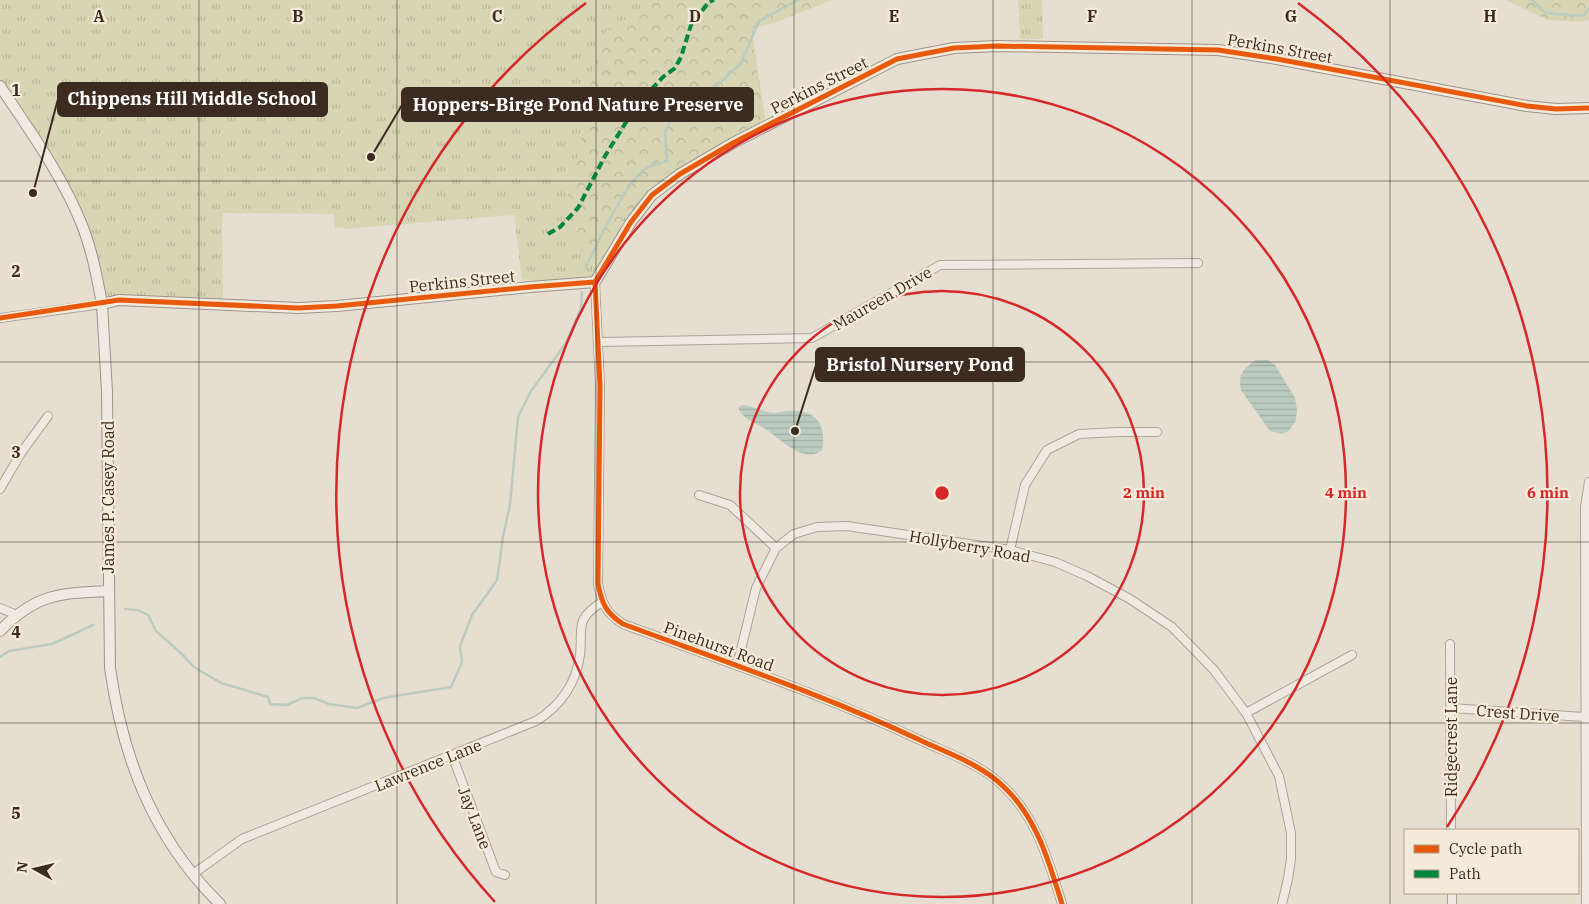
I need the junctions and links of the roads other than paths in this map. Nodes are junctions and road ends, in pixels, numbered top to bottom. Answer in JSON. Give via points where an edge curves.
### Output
{"nodes":[{"id":1,"x":0,"y":86,"type":"edge"},
{"id":2,"x":1589,"y":108,"type":"edge"},
{"id":3,"x":1198,"y":263,"type":"dead end"},
{"id":4,"x":595,"y":282,"type":"junction"},
{"id":5,"x":102,"y":304,"type":"junction"},
{"id":6,"x":0,"y":318,"type":"edge"},
{"id":7,"x":599,"y":342,"type":"junction"},
{"id":8,"x":48,"y":416,"type":"dead end"},
{"id":9,"x":1157,"y":432,"type":"dead end"},
{"id":10,"x":1589,"y":482,"type":"edge"},
{"id":11,"x":0,"y":490,"type":"edge"},
{"id":12,"x":699,"y":495,"type":"dead end"},
{"id":13,"x":776,"y":548,"type":"junction"},
{"id":14,"x":1010,"y":550,"type":"junction"},
{"id":15,"x":108,"y":591,"type":"junction"},
{"id":16,"x":602,"y":602,"type":"junction"},
{"id":17,"x":0,"y":608,"type":"edge"},
{"id":18,"x":17,"y":615,"type":"junction"},
{"id":19,"x":0,"y":631,"type":"edge"},
{"id":20,"x":1450,"y":644,"type":"dead end"},
{"id":21,"x":1352,"y":656,"type":"dead end"},
{"id":22,"x":738,"y":666,"type":"junction"},
{"id":23,"x":1451,"y":708,"type":"junction"},
{"id":24,"x":1246,"y":713,"type":"junction"},
{"id":25,"x":1584,"y":717,"type":"junction"},
{"id":26,"x":452,"y":756,"type":"junction"},
{"id":27,"x":1452,"y":829,"type":"edge"},
{"id":28,"x":193,"y":874,"type":"junction"},
{"id":29,"x":505,"y":875,"type":"dead end"},
{"id":30,"x":220,"y":904,"type":"edge"},
{"id":31,"x":1062,"y":904,"type":"edge"},
{"id":32,"x":1282,"y":904,"type":"edge"},
{"id":33,"x":1586,"y":904,"type":"edge"}],
"edges":[{"from":1,"to":5,"type":"street","name":"James P. Casey Road","via":[[50,162],[74,207],[87,240]]},
{"from":2,"to":4,"type":"street","name":"Perkins Street","via":[[1527,106],[1218,50],[954,48],[897,59],[733,143],[680,174],[652,195],[631,222]]},
{"from":3,"to":7,"type":"street","name":"Maureen Drive","via":[[940,265],[812,338]]},
{"from":4,"to":5,"type":"street","name":"Perkins Street","via":[[298,308],[119,300]]},
{"from":4,"to":7,"type":"street"},
{"from":5,"to":6,"type":"street","name":"Perkins Street"},
{"from":5,"to":15,"type":"street","name":"James P. Casey Road","via":[[107,392]]},
{"from":7,"to":16,"type":"street","via":[[598,577]]},
{"from":8,"to":11,"type":"street","via":[[21,453]]},
{"from":9,"to":14,"type":"street","via":[[1079,434],[1047,450],[1025,485]]},
{"from":10,"to":25,"type":"street","via":[[1585,507]]},
{"from":12,"to":13,"type":"street","via":[[730,505]]},
{"from":13,"to":14,"type":"street","name":"Hollyberry Road","via":[[794,534],[817,527],[846,526]]},
{"from":13,"to":22,"type":"street","name":"Hollyberry Road","via":[[756,588]]},
{"from":14,"to":24,"type":"street","name":"Hollyberry Road","via":[[1055,562],[1087,576],[1172,627],[1214,670]]},
{"from":15,"to":18,"type":"street","via":[[52,596]]},
{"from":15,"to":28,"type":"street","name":"James P. Casey Road","via":[[110,668],[126,750],[156,819]]},
{"from":16,"to":22,"type":"street","name":"Pinehurst Road","via":[[613,618],[623,624]]},
{"from":16,"to":26,"type":"street","name":"Lawrence Lane","via":[[589,611],[581,624],[580,656],[575,674],[558,704],[536,721]]},
{"from":17,"to":18,"type":"street"},
{"from":18,"to":19,"type":"street"},
{"from":20,"to":23,"type":"street","name":"Ridgecrest Lane"},
{"from":21,"to":24,"type":"street"},
{"from":22,"to":31,"type":"street","name":"Pinehurst Road","via":[[874,718],[988,774],[1004,786],[1023,809],[1040,838]]},
{"from":23,"to":25,"type":"street","name":"Crest Drive"},
{"from":23,"to":27,"type":"street","name":"Ridgecrest Lane"},
{"from":24,"to":32,"type":"street","name":"Hollyberry Road","via":[[1279,776],[1290,833],[1291,860]]},
{"from":25,"to":33,"type":"street"},
{"from":26,"to":28,"type":"street","name":"Lawrence Lane","via":[[242,839]]},
{"from":26,"to":29,"type":"street","name":"Jay Lane","via":[[496,872]]},
{"from":28,"to":30,"type":"street","name":"James P. Casey Road"}]}
